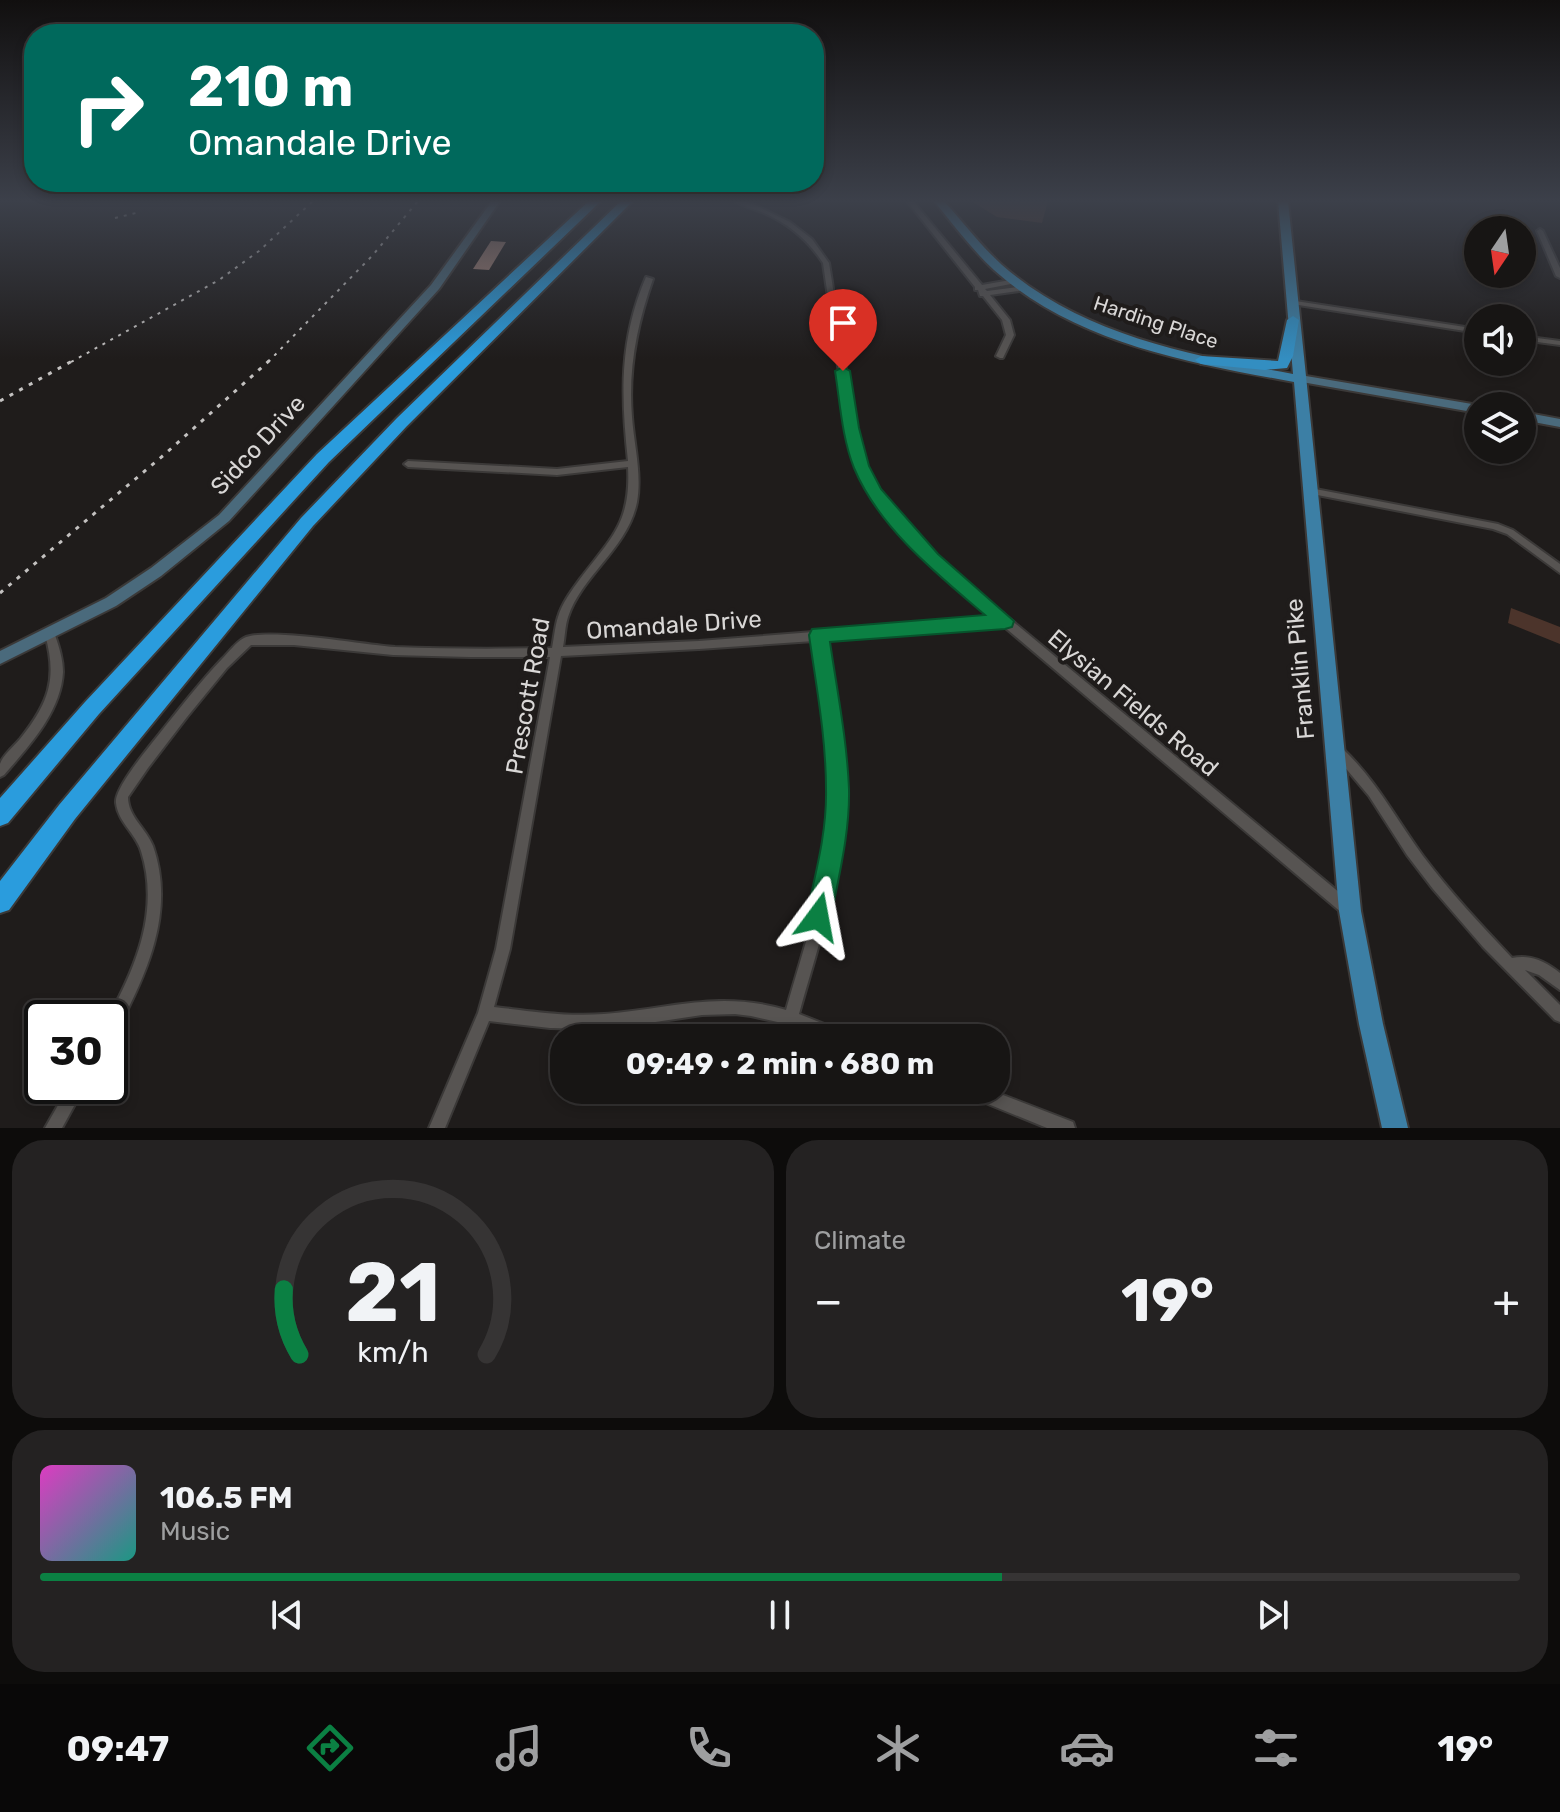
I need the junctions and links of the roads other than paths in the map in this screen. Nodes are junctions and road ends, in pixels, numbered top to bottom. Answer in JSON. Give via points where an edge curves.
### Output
{"nodes":[{"id":1,"x":460,"y":254,"type":"edge"},
{"id":2,"x":529,"y":254,"type":"edge"},
{"id":3,"x":539,"y":254,"type":"edge"},
{"id":4,"x":581,"y":254,"type":"edge"},
{"id":5,"x":820,"y":254,"type":"edge"},
{"id":6,"x":951,"y":254,"type":"edge"},
{"id":7,"x":985,"y":254,"type":"edge"},
{"id":8,"x":1288,"y":254,"type":"edge"},
{"id":9,"x":1550,"y":254,"type":"edge"},
{"id":10,"x":1560,"y":276,"type":"edge"},
{"id":11,"x":649,"y":279,"type":"dead end"},
{"id":12,"x":1021,"y":285,"type":"junction"},
{"id":13,"x":980,"y":291,"type":"junction"},
{"id":14,"x":1292,"y":302,"type":"junction"},
{"id":15,"x":1293,"y":320,"type":"junction"},
{"id":16,"x":1464,"y":329,"type":"edge"},
{"id":17,"x":1536,"y":340,"type":"edge"},
{"id":18,"x":1560,"y":343,"type":"edge"},
{"id":19,"x":1000,"y":356,"type":"dead end"},
{"id":20,"x":1201,"y":360,"type":"junction"},
{"id":21,"x":1300,"y":379,"type":"junction"},
{"id":22,"x":1464,"y":407,"type":"edge"},
{"id":23,"x":1536,"y":419,"type":"edge"},
{"id":24,"x":1560,"y":423,"type":"edge"},
{"id":25,"x":408,"y":464,"type":"dead end"},
{"id":26,"x":632,"y":464,"type":"junction"},
{"id":27,"x":1310,"y":491,"type":"junction"},
{"id":28,"x":1560,"y":569,"type":"edge"},
{"id":29,"x":1005,"y":621,"type":"junction"},
{"id":30,"x":50,"y":635,"type":"junction"},
{"id":31,"x":819,"y":635,"type":"junction"},
{"id":32,"x":556,"y":653,"type":"junction"},
{"id":33,"x":0,"y":658,"type":"edge"},
{"id":34,"x":111,"y":687,"type":"junction"},
{"id":35,"x":1333,"y":748,"type":"junction"},
{"id":36,"x":0,"y":771,"type":"edge"},
{"id":37,"x":0,"y":815,"type":"edge"},
{"id":38,"x":0,"y":901,"type":"edge"},
{"id":39,"x":1350,"y":911,"type":"junction"},
{"id":40,"x":1511,"y":965,"type":"junction"},
{"id":41,"x":1560,"y":983,"type":"edge"},
{"id":42,"x":124,"y":1000,"type":"edge"},
{"id":43,"x":485,"y":1013,"type":"junction"},
{"id":44,"x":1560,"y":1015,"type":"edge"},
{"id":45,"x":791,"y":1017,"type":"junction"},
{"id":46,"x":808,"y":1024,"type":"edge"},
{"id":47,"x":67,"y":1104,"type":"edge"},
{"id":48,"x":1006,"y":1104,"type":"edge"},
{"id":49,"x":53,"y":1128,"type":"edge"},
{"id":50,"x":437,"y":1128,"type":"edge"},
{"id":51,"x":1067,"y":1128,"type":"edge"},
{"id":52,"x":1395,"y":1128,"type":"edge"}],
"edges":[{"from":1,"to":30,"type":"main road","name":"Sidco Drive","via":[[224,518],[127,592]]},
{"from":2,"to":34,"type":"highway","via":[[289,483],[175,606]]},
{"from":3,"to":34,"type":"highway","via":[[356,425]]},
{"from":4,"to":38,"type":"highway","via":[[402,422],[307,522]]},
{"from":5,"to":29,"type":"street","name":"Elysian Fields Road","via":[[829,275],[851,428],[871,486],[932,559]]},
{"from":6,"to":13,"type":"street"},
{"from":7,"to":12,"type":"main road","name":"Harding Place"},
{"from":8,"to":14,"type":"main road","name":"Franklin Pike"},
{"from":9,"to":10,"type":"street"},
{"from":11,"to":26,"type":"street","name":"Prescott Road","via":[[629,357],[626,407]]},
{"from":12,"to":13,"type":"street"},
{"from":12,"to":13,"type":"street"},
{"from":12,"to":20,"type":"main road","name":"Harding Place","via":[[1101,328]]},
{"from":13,"to":19,"type":"street","via":[[1010,328]]},
{"from":14,"to":15,"type":"main road","name":"Franklin Pike"},
{"from":14,"to":16,"type":"street"},
{"from":15,"to":20,"type":"highway","via":[[1282,365]]},
{"from":15,"to":21,"type":"main road","name":"Franklin Pike"},
{"from":17,"to":18,"type":"street"},
{"from":20,"to":21,"type":"main road","name":"Harding Place"},
{"from":21,"to":22,"type":"main road"},
{"from":21,"to":27,"type":"main road","name":"Franklin Pike"},
{"from":23,"to":24,"type":"main road"},
{"from":25,"to":26,"type":"street","via":[[557,472]]},
{"from":26,"to":32,"type":"street","name":"Prescott Road","via":[[627,517],[574,593]]},
{"from":27,"to":28,"type":"street","via":[[1495,526]]},
{"from":27,"to":35,"type":"main road","name":"Franklin Pike"},
{"from":29,"to":31,"type":"street","name":"Omandale Drive"},
{"from":29,"to":39,"type":"street","name":"Elysian Fields Road"},
{"from":30,"to":33,"type":"main road","name":"Sidco Drive"},
{"from":30,"to":36,"type":"street","via":[[59,672],[51,701]]},
{"from":31,"to":32,"type":"street","name":"Omandale Drive"},
{"from":31,"to":45,"type":"street","via":[[836,758],[837,820],[824,896]]},
{"from":32,"to":42,"type":"street","name":"Omandale Drive","via":[[400,651],[266,638],[240,646],[122,796],[152,863],[155,912],[139,971]]},
{"from":32,"to":43,"type":"street","name":"Prescott Road","via":[[512,910]]},
{"from":34,"to":37,"type":"highway"},
{"from":35,"to":39,"type":"main road","name":"Franklin Pike"},
{"from":35,"to":40,"type":"street","via":[[1369,782],[1421,863]]},
{"from":39,"to":52,"type":"main road","name":"Franklin Pike"},
{"from":40,"to":41,"type":"street","via":[[1538,966]]},
{"from":40,"to":44,"type":"street"},
{"from":43,"to":45,"type":"street","via":[[586,1022],[727,1007]]},
{"from":43,"to":50,"type":"street","name":"Prescott Road"},
{"from":45,"to":46,"type":"street"},
{"from":47,"to":49,"type":"street"},
{"from":48,"to":51,"type":"street"}]}
